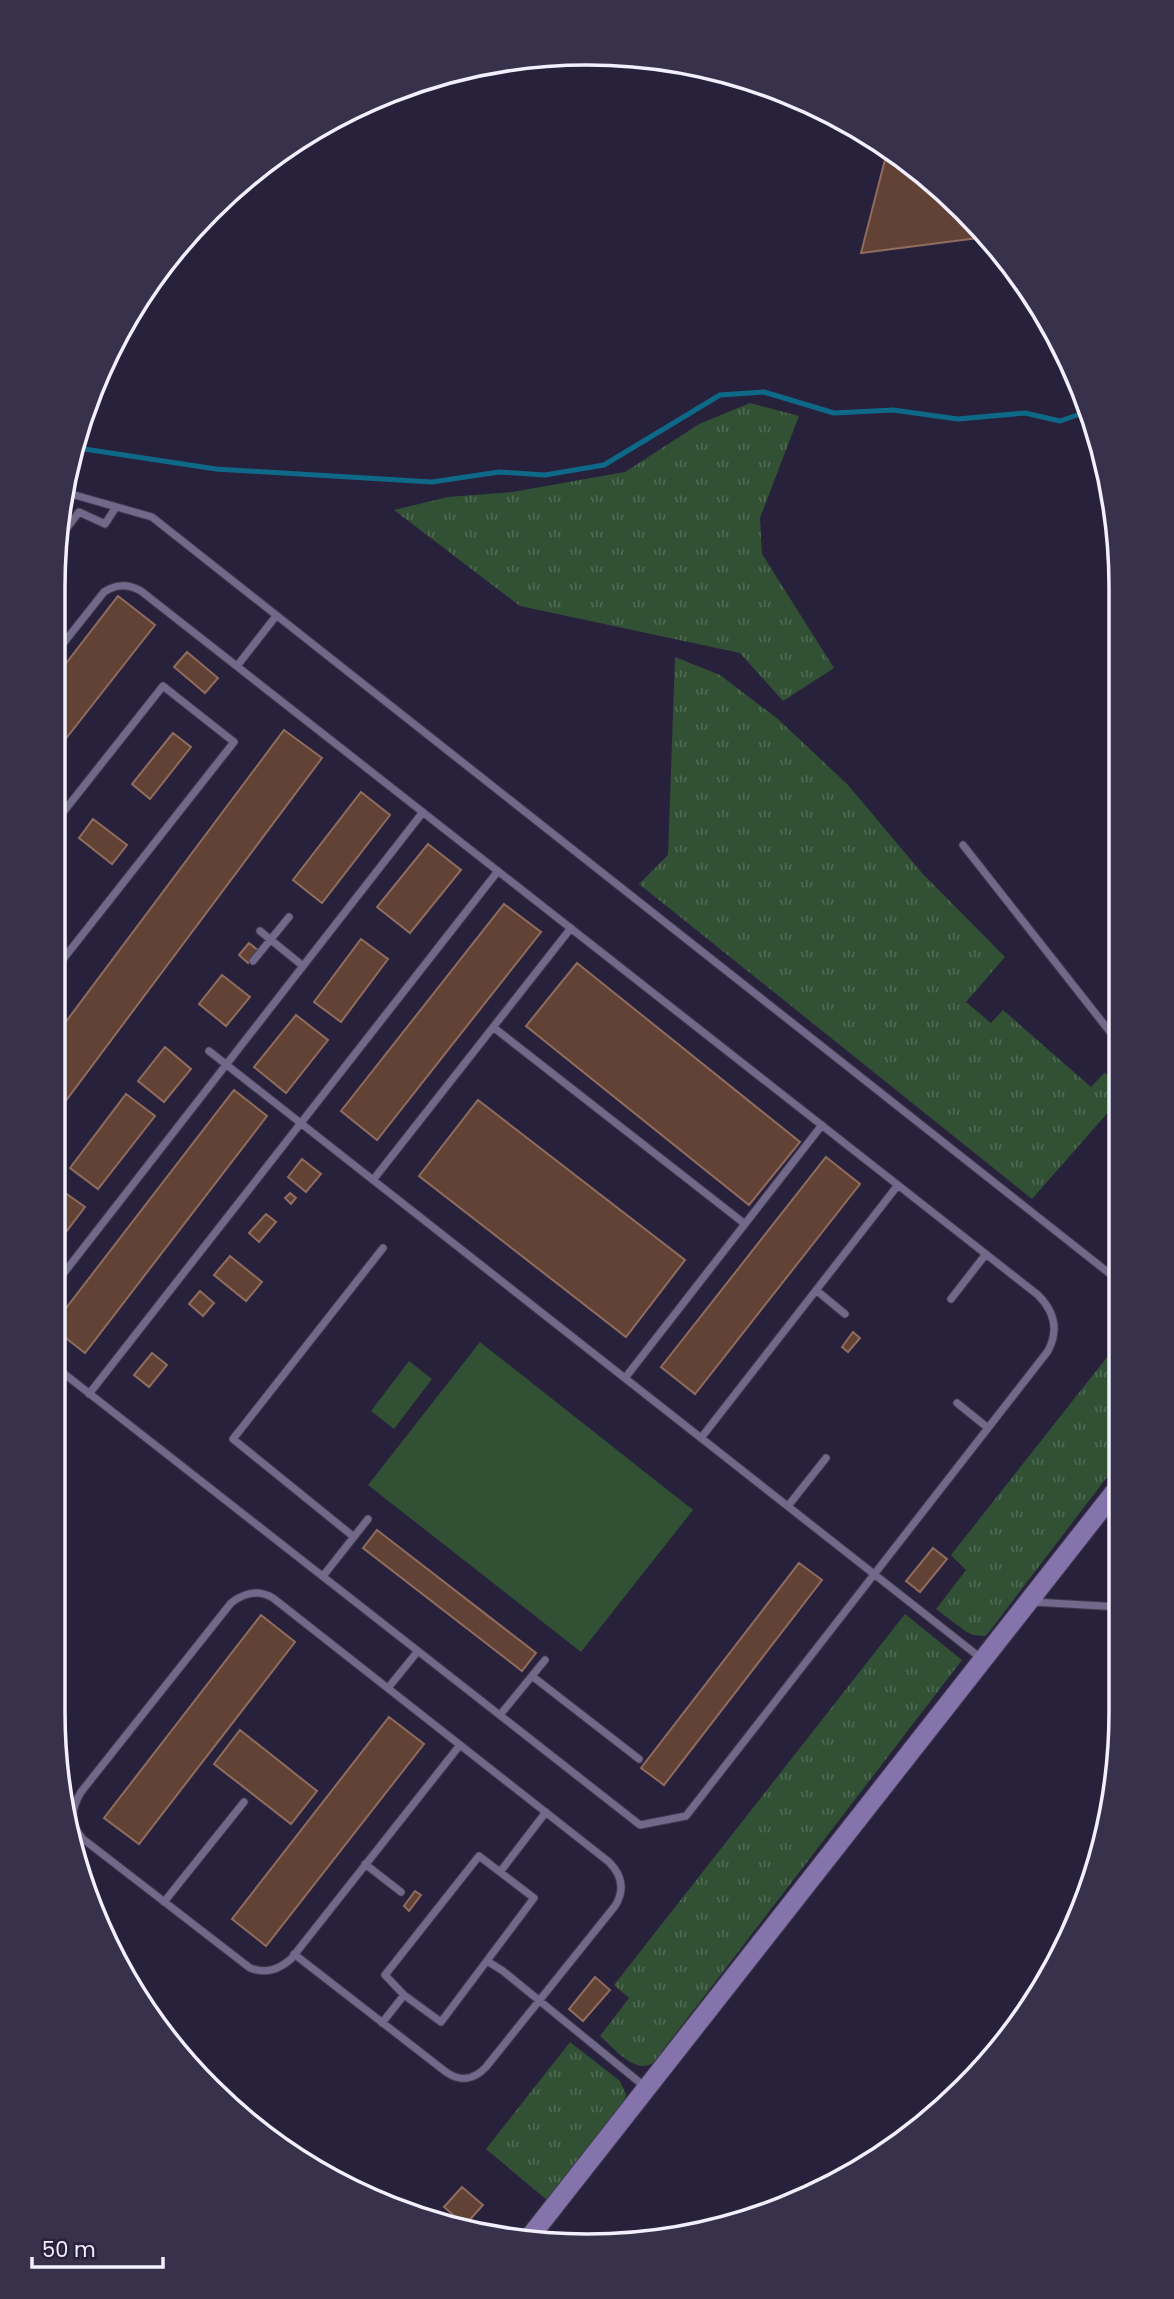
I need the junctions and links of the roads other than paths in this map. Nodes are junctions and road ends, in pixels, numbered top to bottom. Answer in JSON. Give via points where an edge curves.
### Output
{"nodes":[{"id":1,"x":73,"y":495,"type":"edge"},
{"id":2,"x":116,"y":507,"type":"junction"},
{"id":3,"x":68,"y":526,"type":"edge"},
{"id":4,"x":276,"y":615,"type":"junction"},
{"id":5,"x":65,"y":641,"type":"edge"},
{"id":6,"x":237,"y":666,"type":"junction"},
{"id":7,"x":65,"y":810,"type":"edge"},
{"id":8,"x":423,"y":812,"type":"junction"},
{"id":9,"x":963,"y":845,"type":"dead end"},
{"id":10,"x":498,"y":871,"type":"junction"},
{"id":11,"x":289,"y":917,"type":"dead end"},
{"id":12,"x":571,"y":928,"type":"junction"},
{"id":13,"x":260,"y":931,"type":"dead end"},
{"id":14,"x":270,"y":940,"type":"junction"},
{"id":15,"x":65,"y":957,"type":"edge"},
{"id":16,"x":253,"y":961,"type":"dead end"},
{"id":17,"x":303,"y":966,"type":"junction"},
{"id":18,"x":493,"y":1027,"type":"junction"},
{"id":19,"x":1109,"y":1031,"type":"edge"},
{"id":20,"x":209,"y":1051,"type":"dead end"},
{"id":21,"x":226,"y":1064,"type":"junction"},
{"id":22,"x":301,"y":1123,"type":"junction"},
{"id":23,"x":822,"y":1125,"type":"junction"},
{"id":24,"x":373,"y":1180,"type":"junction"},
{"id":25,"x":898,"y":1185,"type":"junction"},
{"id":26,"x":745,"y":1224,"type":"junction"},
{"id":27,"x":383,"y":1248,"type":"dead end"},
{"id":28,"x":986,"y":1254,"type":"junction"},
{"id":29,"x":65,"y":1272,"type":"edge"},
{"id":30,"x":1109,"y":1273,"type":"edge"},
{"id":31,"x":816,"y":1290,"type":"junction"},
{"id":32,"x":951,"y":1299,"type":"dead end"},
{"id":33,"x":845,"y":1314,"type":"dead end"},
{"id":34,"x":65,"y":1375,"type":"edge"},
{"id":35,"x":625,"y":1377,"type":"junction"},
{"id":36,"x":89,"y":1394,"type":"junction"},
{"id":37,"x":957,"y":1403,"type":"dead end"},
{"id":38,"x":988,"y":1428,"type":"junction"},
{"id":39,"x":701,"y":1438,"type":"junction"},
{"id":40,"x":826,"y":1458,"type":"dead end"},
{"id":41,"x":1109,"y":1499,"type":"edge"},
{"id":42,"x":788,"y":1506,"type":"junction"},
{"id":43,"x":368,"y":1519,"type":"dead end"},
{"id":44,"x":354,"y":1537,"type":"junction"},
{"id":45,"x":874,"y":1574,"type":"junction"},
{"id":46,"x":323,"y":1576,"type":"junction"},
{"id":47,"x":1027,"y":1602,"type":"junction"},
{"id":48,"x":1109,"y":1607,"type":"edge"},
{"id":49,"x":418,"y":1651,"type":"junction"},
{"id":50,"x":545,"y":1660,"type":"dead end"},
{"id":51,"x":983,"y":1660,"type":"junction"},
{"id":52,"x":532,"y":1676,"type":"junction"},
{"id":53,"x":388,"y":1688,"type":"junction"},
{"id":54,"x":500,"y":1715,"type":"junction"},
{"id":55,"x":460,"y":1745,"type":"junction"},
{"id":56,"x":639,"y":1759,"type":"dead end"},
{"id":57,"x":244,"y":1802,"type":"dead end"},
{"id":58,"x":73,"y":1805,"type":"edge"},
{"id":59,"x":546,"y":1812,"type":"junction"},
{"id":60,"x":80,"y":1833,"type":"edge"},
{"id":61,"x":365,"y":1864,"type":"junction"},
{"id":62,"x":500,"y":1872,"type":"junction"},
{"id":63,"x":401,"y":1892,"type":"dead end"},
{"id":64,"x":164,"y":1902,"type":"junction"},
{"id":65,"x":295,"y":1954,"type":"junction"},
{"id":66,"x":487,"y":1961,"type":"junction"},
{"id":67,"x":404,"y":1995,"type":"junction"},
{"id":68,"x":539,"y":2001,"type":"junction"},
{"id":69,"x":382,"y":2023,"type":"junction"},
{"id":70,"x":647,"y":2089,"type":"junction"},
{"id":71,"x":534,"y":2231,"type":"edge"}],
"edges":[{"from":1,"to":2,"type":"lane"},
{"from":2,"to":3,"type":"lane","via":[[105,524],[79,512]]},
{"from":2,"to":4,"type":"lane","via":[[152,517]]},
{"from":4,"to":6,"type":"lane"},
{"from":4,"to":30,"type":"lane"},
{"from":5,"to":6,"type":"lane","via":[[100,595],[125,585],[141,591]]},
{"from":6,"to":8,"type":"lane"},
{"from":7,"to":15,"type":"lane","via":[[163,686],[234,742]]},
{"from":8,"to":10,"type":"lane"},
{"from":8,"to":17,"type":"lane"},
{"from":9,"to":19,"type":"lane"},
{"from":10,"to":12,"type":"lane"},
{"from":10,"to":22,"type":"lane"},
{"from":11,"to":14,"type":"lane"},
{"from":12,"to":18,"type":"lane"},
{"from":12,"to":23,"type":"lane"},
{"from":13,"to":14,"type":"lane"},
{"from":14,"to":16,"type":"lane"},
{"from":14,"to":17,"type":"lane"},
{"from":17,"to":21,"type":"lane"},
{"from":18,"to":24,"type":"lane"},
{"from":18,"to":26,"type":"lane"},
{"from":20,"to":21,"type":"lane"},
{"from":21,"to":22,"type":"lane"},
{"from":21,"to":29,"type":"lane"},
{"from":22,"to":24,"type":"lane"},
{"from":22,"to":36,"type":"lane"},
{"from":23,"to":25,"type":"lane"},
{"from":23,"to":26,"type":"lane"},
{"from":24,"to":35,"type":"lane"},
{"from":25,"to":28,"type":"lane"},
{"from":25,"to":31,"type":"lane"},
{"from":26,"to":35,"type":"lane"},
{"from":27,"to":44,"type":"lane","via":[[233,1439]]},
{"from":28,"to":32,"type":"lane"},
{"from":28,"to":38,"type":"lane","via":[[1044,1300],[1056,1328],[1048,1351]]},
{"from":31,"to":33,"type":"lane"},
{"from":31,"to":39,"type":"lane"},
{"from":34,"to":36,"type":"lane"},
{"from":35,"to":39,"type":"lane"},
{"from":36,"to":46,"type":"lane"},
{"from":37,"to":38,"type":"lane"},
{"from":38,"to":45,"type":"lane"},
{"from":39,"to":42,"type":"lane"},
{"from":40,"to":42,"type":"lane"},
{"from":41,"to":47,"type":"main road"},
{"from":42,"to":45,"type":"lane"},
{"from":43,"to":44,"type":"lane"},
{"from":44,"to":46,"type":"lane"},
{"from":45,"to":51,"type":"lane"},
{"from":45,"to":54,"type":"lane","via":[[686,1816],[640,1825]]},
{"from":46,"to":49,"type":"lane"},
{"from":47,"to":48,"type":"lane"},
{"from":47,"to":51,"type":"main road"},
{"from":49,"to":53,"type":"lane"},
{"from":49,"to":54,"type":"lane"},
{"from":50,"to":52,"type":"lane"},
{"from":51,"to":70,"type":"main road"},
{"from":52,"to":54,"type":"lane"},
{"from":52,"to":56,"type":"lane"},
{"from":53,"to":55,"type":"lane"},
{"from":53,"to":58,"type":"lane","via":[[268,1595],[240,1596]]},
{"from":55,"to":59,"type":"lane"},
{"from":55,"to":61,"type":"lane"},
{"from":57,"to":64,"type":"lane"},
{"from":59,"to":62,"type":"lane"},
{"from":59,"to":68,"type":"lane","via":[[613,1866],[621,1888],[615,1906]]},
{"from":60,"to":64,"type":"lane"},
{"from":61,"to":63,"type":"lane"},
{"from":61,"to":65,"type":"lane"},
{"from":62,"to":66,"type":"lane","via":[[534,1898]]},
{"from":62,"to":67,"type":"lane","via":[[479,1856],[385,1975]]},
{"from":64,"to":65,"type":"lane","via":[[250,1968],[269,1971]]},
{"from":65,"to":69,"type":"lane"},
{"from":66,"to":67,"type":"lane","via":[[441,2022]]},
{"from":66,"to":68,"type":"lane"},
{"from":67,"to":69,"type":"lane"},
{"from":68,"to":69,"type":"lane","via":[[472,2078],[450,2076]]},
{"from":68,"to":70,"type":"lane"},
{"from":70,"to":71,"type":"main road"}]}
